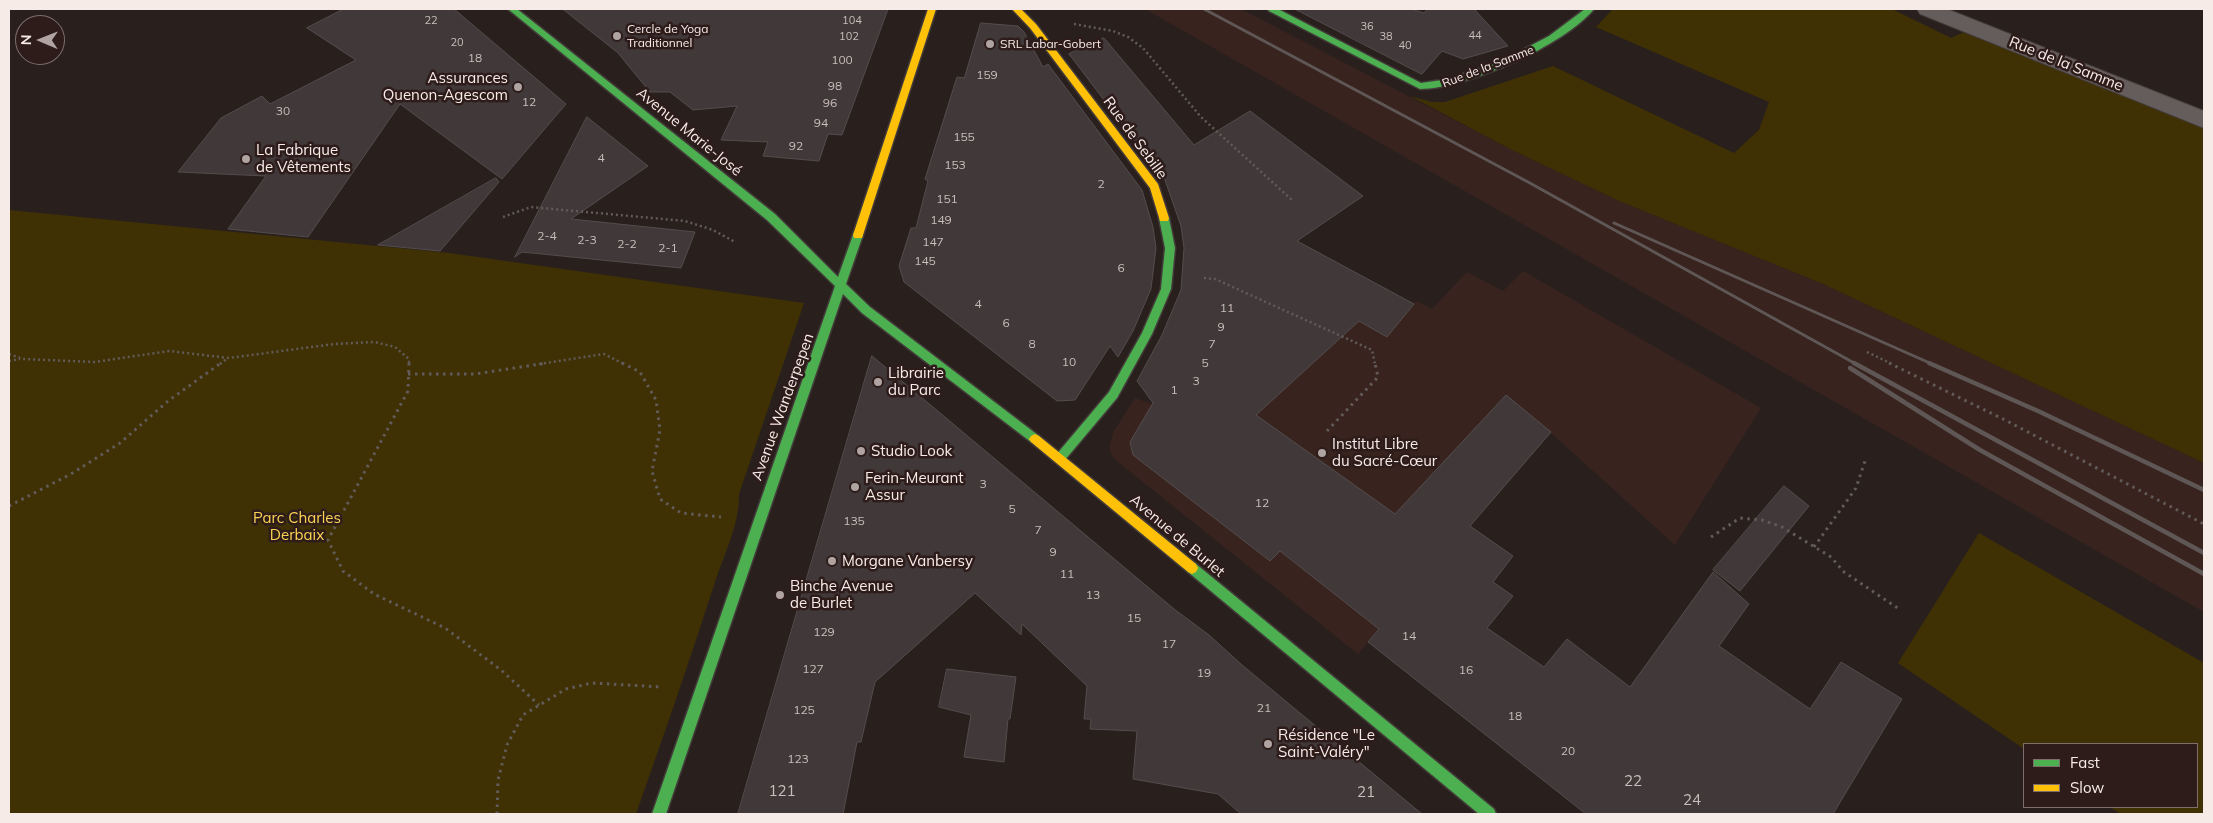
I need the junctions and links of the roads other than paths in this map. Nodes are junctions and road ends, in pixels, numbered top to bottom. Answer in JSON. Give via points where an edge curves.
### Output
{"nodes":[{"id":1,"x":512,"y":9,"type":"edge"},
{"id":2,"x":932,"y":9,"type":"edge"},
{"id":3,"x":1016,"y":9,"type":"edge"},
{"id":4,"x":1272,"y":9,"type":"edge"},
{"id":5,"x":1590,"y":9,"type":"edge"},
{"id":6,"x":1928,"y":9,"type":"edge"},
{"id":7,"x":2204,"y":120,"type":"edge"},
{"id":8,"x":842,"y":286,"type":"junction"},
{"id":9,"x":1060,"y":458,"type":"junction"},
{"id":10,"x":659,"y":814,"type":"edge"},
{"id":11,"x":1489,"y":814,"type":"edge"}],
"edges":[{"from":1,"to":8,"type":"street","name":"Avenue Marie-José","via":[[772,217]]},
{"from":2,"to":8,"type":"street","name":"Avenue Wanderpepen"},
{"from":3,"to":9,"type":"street","name":"Rue de Sebille","via":[[1154,187],[1170,248],[1166,290],[1147,334],[1113,395]]},
{"from":4,"to":5,"type":"street","name":"Rue de la Samme","via":[[1420,86],[1435,87],[1550,42]]},
{"from":6,"to":7,"type":"street","name":"Rue de la Samme"},
{"from":8,"to":9,"type":"street","name":"Avenue de Burlet","via":[[866,310]]},
{"from":8,"to":10,"type":"street","name":"Avenue Wanderpepen"},
{"from":9,"to":11,"type":"street","name":"Avenue de Burlet"}]}
